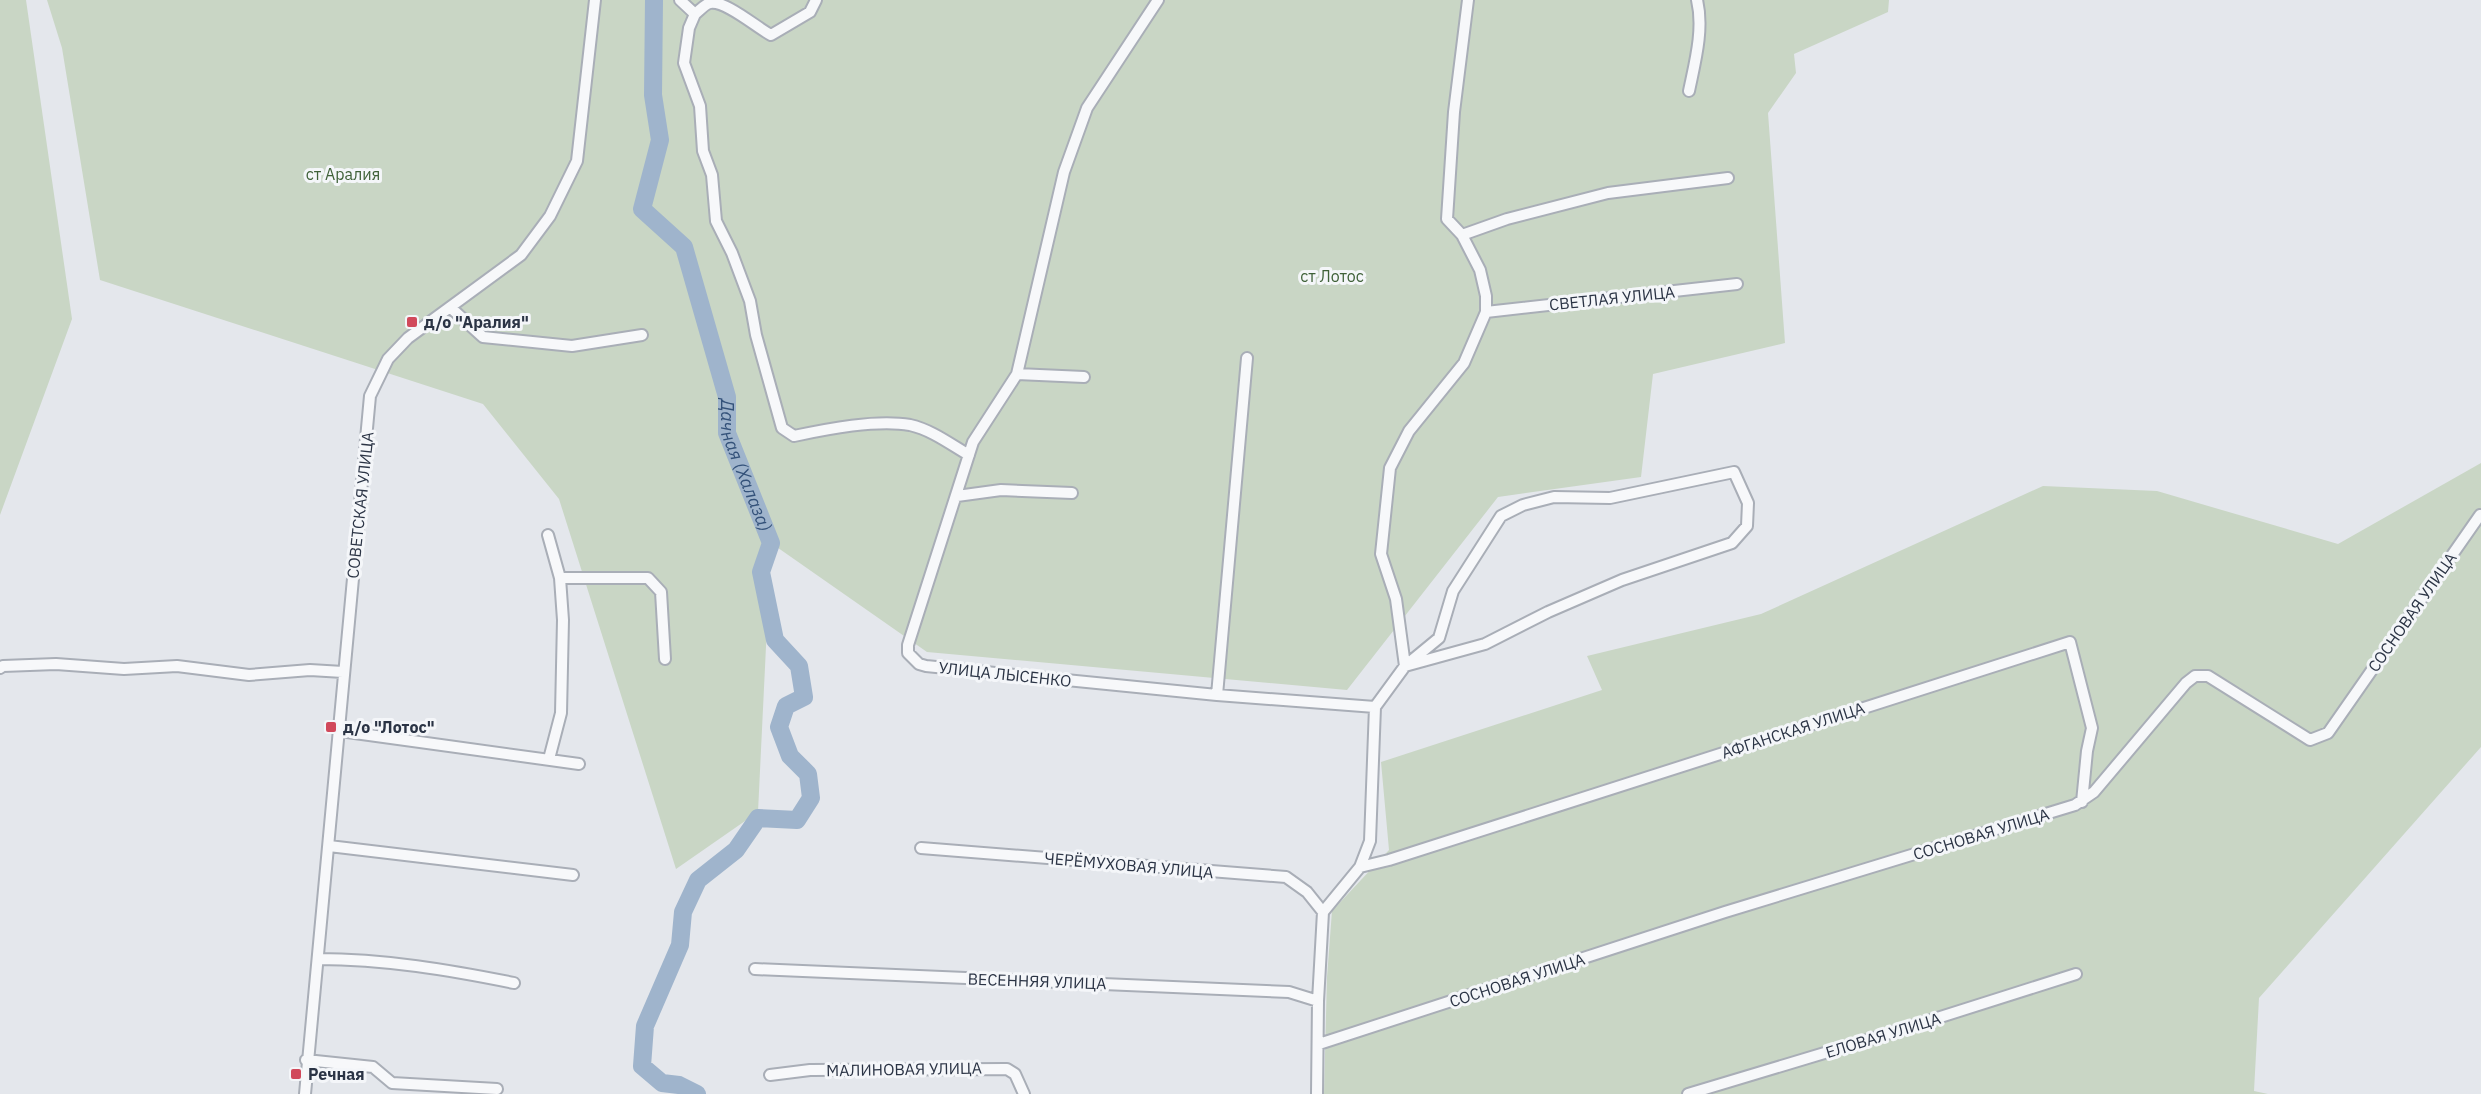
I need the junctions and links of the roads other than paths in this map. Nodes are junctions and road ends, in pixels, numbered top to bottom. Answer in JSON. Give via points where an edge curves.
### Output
{"nodes":[{"id":1,"x":595,"y":0,"type":"edge"},
{"id":2,"x":680,"y":0,"type":"edge"},
{"id":3,"x":816,"y":0,"type":"edge"},
{"id":4,"x":1158,"y":0,"type":"edge"},
{"id":5,"x":1468,"y":0,"type":"edge"},
{"id":6,"x":1697,"y":0,"type":"edge"},
{"id":7,"x":694,"y":14,"type":"junction"},
{"id":8,"x":1689,"y":91,"type":"dead end"},
{"id":9,"x":1728,"y":178,"type":"dead end"},
{"id":10,"x":1462,"y":235,"type":"junction"},
{"id":11,"x":1737,"y":284,"type":"dead end"},
{"id":12,"x":451,"y":308,"type":"junction"},
{"id":13,"x":1486,"y":312,"type":"junction"},
{"id":14,"x":642,"y":335,"type":"dead end"},
{"id":15,"x":1247,"y":358,"type":"dead end"},
{"id":16,"x":1017,"y":374,"type":"junction"},
{"id":17,"x":1084,"y":377,"type":"dead end"},
{"id":18,"x":969,"y":455,"type":"junction"},
{"id":19,"x":1072,"y":493,"type":"dead end"},
{"id":20,"x":957,"y":496,"type":"junction"},
{"id":21,"x":2480,"y":515,"type":"edge"},
{"id":22,"x":548,"y":535,"type":"dead end"},
{"id":23,"x":560,"y":578,"type":"junction"},
{"id":24,"x":665,"y":659,"type":"dead end"},
{"id":25,"x":1405,"y":666,"type":"junction"},
{"id":26,"x":0,"y":668,"type":"edge"},
{"id":27,"x":343,"y":672,"type":"junction"},
{"id":28,"x":1217,"y":695,"type":"junction"},
{"id":29,"x":1375,"y":707,"type":"junction"},
{"id":30,"x":340,"y":731,"type":"junction"},
{"id":31,"x":549,"y":759,"type":"junction"},
{"id":32,"x":579,"y":764,"type":"dead end"},
{"id":33,"x":2082,"y":802,"type":"junction"},
{"id":34,"x":329,"y":846,"type":"junction"},
{"id":35,"x":921,"y":848,"type":"dead end"},
{"id":36,"x":1360,"y":867,"type":"junction"},
{"id":37,"x":573,"y":875,"type":"dead end"},
{"id":38,"x":1323,"y":912,"type":"junction"},
{"id":39,"x":318,"y":959,"type":"junction"},
{"id":40,"x":755,"y":969,"type":"dead end"},
{"id":41,"x":2076,"y":974,"type":"dead end"},
{"id":42,"x":514,"y":982,"type":"dead end"},
{"id":43,"x":1318,"y":1001,"type":"junction"},
{"id":44,"x":1319,"y":1044,"type":"junction"},
{"id":45,"x":306,"y":1060,"type":"junction"},
{"id":46,"x":770,"y":1075,"type":"dead end"},
{"id":47,"x":497,"y":1089,"type":"dead end"},
{"id":48,"x":305,"y":1094,"type":"edge"},
{"id":49,"x":1024,"y":1094,"type":"edge"},
{"id":50,"x":1317,"y":1094,"type":"edge"},
{"id":51,"x":1689,"y":1094,"type":"edge"}],
"edges":[{"from":1,"to":12,"type":"street","name":"СОВЕТСКАЯ УЛИЦА","via":[[577,161],[550,216],[521,255]]},
{"from":2,"to":7,"type":"street"},
{"from":3,"to":7,"type":"street","via":[[810,12],[771,35],[726,3],[710,2]]},
{"from":4,"to":16,"type":"street","name":"УЛИЦА ЛЫСЕНКО","via":[[1087,108],[1064,171]]},
{"from":5,"to":10,"type":"street","via":[[1454,111],[1447,219]]},
{"from":6,"to":8,"type":"street","via":[[1700,12]]},
{"from":7,"to":18,"type":"street","via":[[684,63],[700,106],[703,151],[712,175],[716,221],[750,301],[782,428],[794,436],[877,424],[909,425],[926,430]]},
{"from":9,"to":10,"type":"street","via":[[1608,193]]},
{"from":10,"to":13,"type":"street","via":[[1480,270]]},
{"from":11,"to":13,"type":"street","name":"СВЕТЛАЯ УЛИЦА"},
{"from":12,"to":14,"type":"street","via":[[483,337],[573,346]]},
{"from":12,"to":27,"type":"street","name":"СОВЕТСКАЯ УЛИЦА","via":[[408,338],[388,359],[370,396]]},
{"from":13,"to":25,"type":"street","via":[[1464,363],[1409,431],[1390,468],[1381,554],[1396,600]]},
{"from":15,"to":28,"type":"street"},
{"from":16,"to":17,"type":"street"},
{"from":16,"to":18,"type":"street","name":"УЛИЦА ЛЫСЕНКО","via":[[973,442]]},
{"from":18,"to":20,"type":"street","name":"УЛИЦА ЛЫСЕНКО"},
{"from":19,"to":20,"type":"street","via":[[1001,490]]},
{"from":20,"to":28,"type":"street","name":"УЛИЦА ЛЫСЕНКО","via":[[908,645],[911,658],[926,666]]},
{"from":21,"to":33,"type":"street","name":"СОСНОВАЯ УЛИЦА","via":[[2328,733],[2310,740],[2208,676],[2195,676]]},
{"from":22,"to":23,"type":"street"},
{"from":23,"to":24,"type":"street","via":[[648,578],[661,592]]},
{"from":23,"to":31,"type":"street","via":[[561,713]]},
{"from":25,"to":25,"type":"street","via":[[1485,644],[1622,580],[1732,543],[1747,526],[1748,503],[1734,472],[1610,498],[1554,497],[1501,516],[1453,591],[1439,638]]},
{"from":25,"to":29,"type":"street"},
{"from":26,"to":27,"type":"street","via":[[56,664],[124,669],[177,666],[249,675],[310,670]]},
{"from":27,"to":30,"type":"street","name":"СОВЕТСКАЯ УЛИЦА"},
{"from":28,"to":29,"type":"street","name":"УЛИЦА ЛЫСЕНКО"},
{"from":29,"to":36,"type":"street","via":[[1370,841]]},
{"from":30,"to":31,"type":"street"},
{"from":30,"to":34,"type":"street","name":"СОВЕТСКАЯ УЛИЦА"},
{"from":31,"to":32,"type":"street"},
{"from":33,"to":36,"type":"street","name":"АФГАНСКАЯ УЛИЦА","via":[[2092,728],[2070,642]]},
{"from":33,"to":44,"type":"street","name":"СОСНОВАЯ УЛИЦА","via":[[1714,915]]},
{"from":34,"to":37,"type":"street"},
{"from":34,"to":39,"type":"street","name":"СОВЕТСКАЯ УЛИЦА"},
{"from":35,"to":38,"type":"street","name":"ЧЕРЁМУХОВАЯ УЛИЦА","via":[[1286,877],[1307,892]]},
{"from":36,"to":38,"type":"street"},
{"from":38,"to":43,"type":"street"},
{"from":39,"to":42,"type":"street","via":[[403,965]]},
{"from":39,"to":45,"type":"street","name":"СОВЕТСКАЯ УЛИЦА"},
{"from":40,"to":43,"type":"street","name":"ВЕСЕННЯЯ УЛИЦА","via":[[1289,992]]},
{"from":41,"to":51,"type":"street","name":"ЕЛОВАЯ УЛИЦА"},
{"from":43,"to":44,"type":"street"},
{"from":44,"to":50,"type":"street"},
{"from":45,"to":47,"type":"street","via":[[373,1067],[392,1083]]},
{"from":45,"to":48,"type":"street","name":"СОВЕТСКАЯ УЛИЦА"},
{"from":46,"to":49,"type":"street","name":"МАЛИНОВАЯ УЛИЦА","via":[[810,1070],[1007,1069],[1015,1074]]}]}
